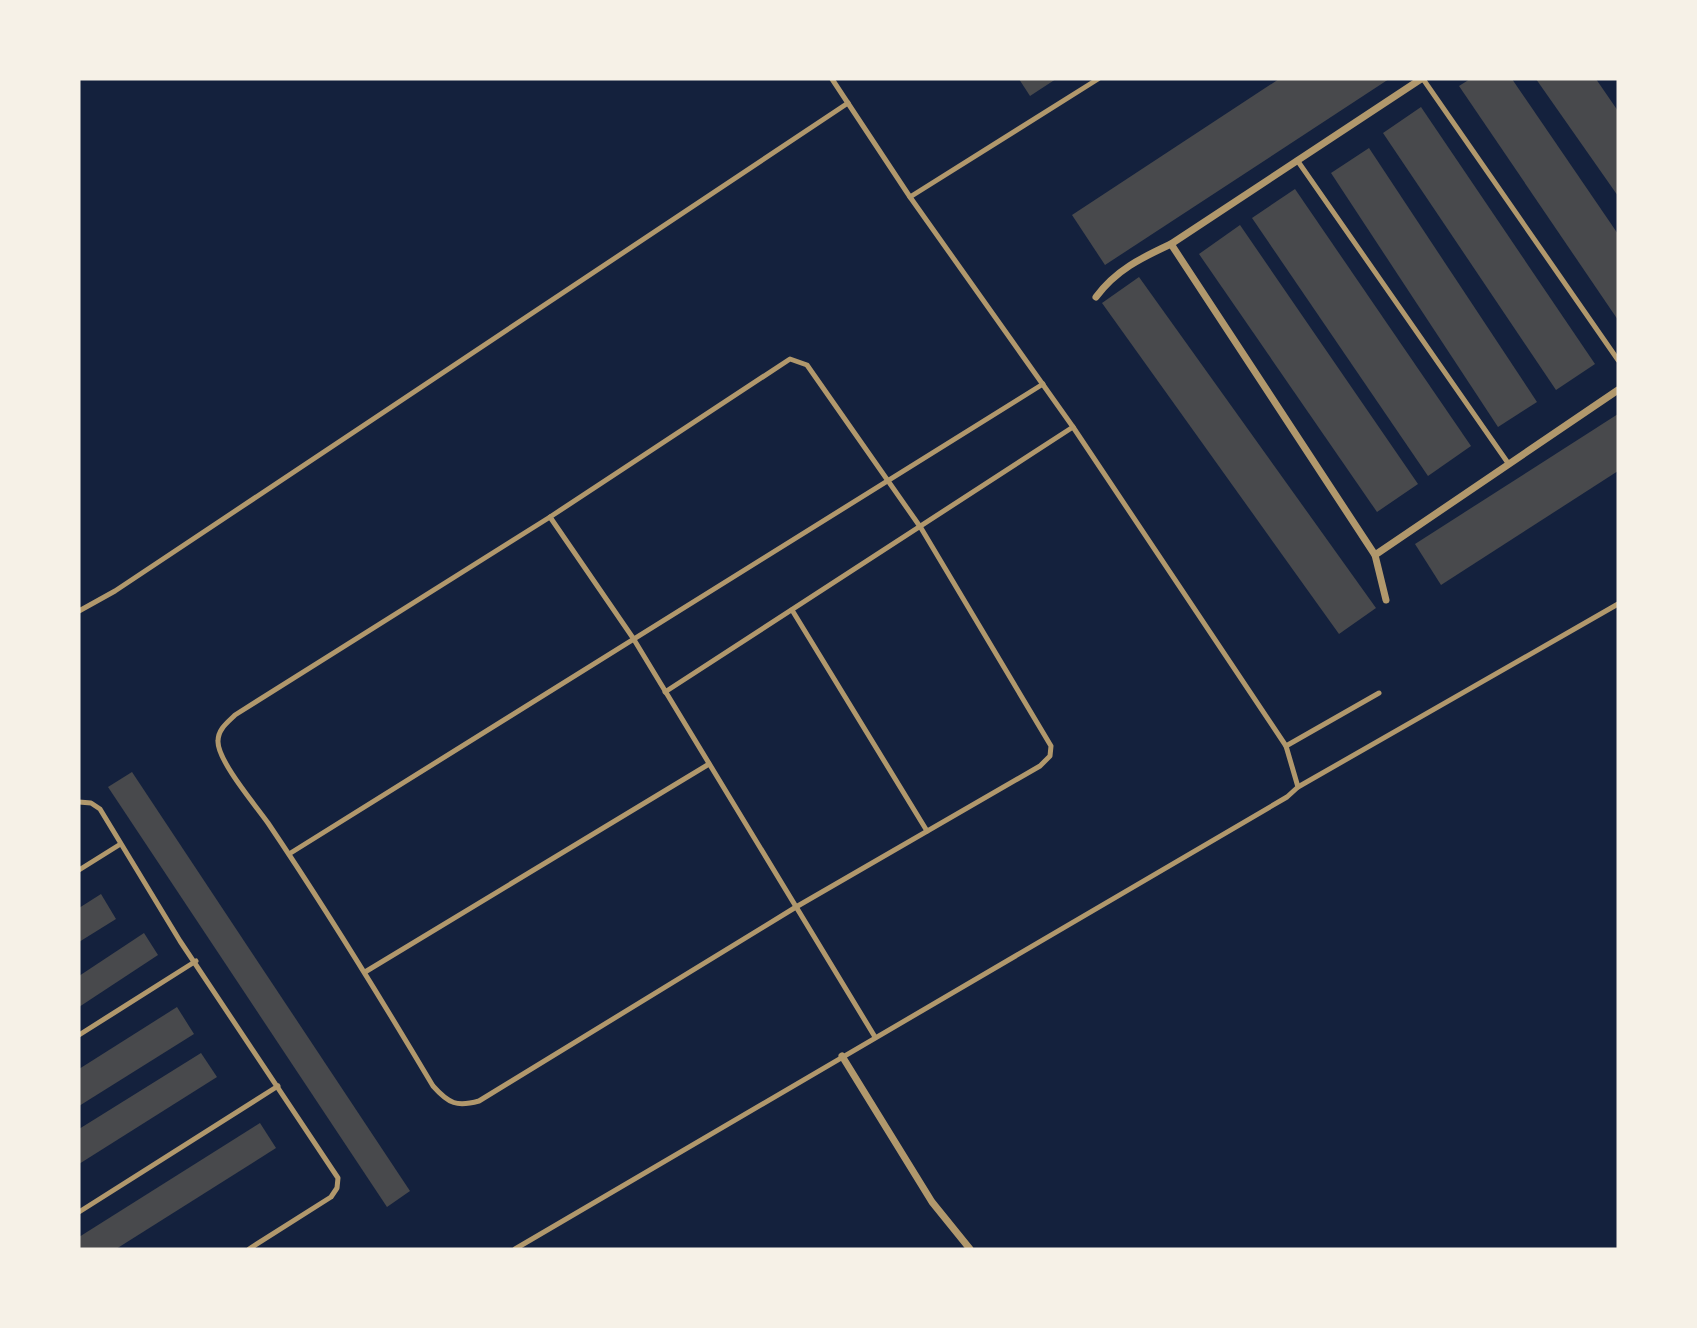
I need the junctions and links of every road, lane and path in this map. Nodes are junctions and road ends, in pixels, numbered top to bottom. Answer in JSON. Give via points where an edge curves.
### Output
{"nodes":[{"id":1,"x":832,"y":79,"type":"edge"},
{"id":2,"x":1098,"y":79,"type":"edge"},
{"id":3,"x":1422,"y":79,"type":"edge"},
{"id":4,"x":848,"y":103,"type":"junction"},
{"id":5,"x":1297,"y":160,"type":"junction"},
{"id":6,"x":910,"y":197,"type":"junction"},
{"id":7,"x":1171,"y":244,"type":"junction"},
{"id":8,"x":1096,"y":297,"type":"dead end"},
{"id":9,"x":1618,"y":360,"type":"edge"},
{"id":10,"x":1043,"y":384,"type":"junction"},
{"id":11,"x":1618,"y":390,"type":"edge"},
{"id":12,"x":1073,"y":427,"type":"junction"},
{"id":13,"x":1508,"y":463,"type":"junction"},
{"id":14,"x":888,"y":480,"type":"junction"},
{"id":15,"x":550,"y":517,"type":"junction"},
{"id":16,"x":921,"y":528,"type":"junction"},
{"id":17,"x":1375,"y":555,"type":"junction"},
{"id":18,"x":1386,"y":600,"type":"dead end"},
{"id":19,"x":1618,"y":604,"type":"edge"},
{"id":20,"x":792,"y":610,"type":"junction"},
{"id":21,"x":79,"y":611,"type":"edge"},
{"id":22,"x":632,"y":638,"type":"junction"},
{"id":23,"x":665,"y":692,"type":"junction"},
{"id":24,"x":1378,"y":693,"type":"dead end"},
{"id":25,"x":1286,"y":746,"type":"junction"},
{"id":26,"x":709,"y":764,"type":"junction"},
{"id":27,"x":1298,"y":788,"type":"junction"},
{"id":28,"x":79,"y":802,"type":"edge"},
{"id":29,"x":927,"y":831,"type":"junction"},
{"id":30,"x":119,"y":845,"type":"junction"},
{"id":31,"x":289,"y":854,"type":"junction"},
{"id":32,"x":79,"y":870,"type":"edge"},
{"id":33,"x":796,"y":907,"type":"junction"},
{"id":34,"x":196,"y":961,"type":"junction"},
{"id":35,"x":365,"y":972,"type":"junction"},
{"id":36,"x":79,"y":1035,"type":"edge"},
{"id":37,"x":874,"y":1037,"type":"junction"},
{"id":38,"x":842,"y":1056,"type":"junction"},
{"id":39,"x":278,"y":1086,"type":"junction"},
{"id":40,"x":79,"y":1212,"type":"edge"},
{"id":41,"x":248,"y":1249,"type":"edge"},
{"id":42,"x":515,"y":1249,"type":"edge"},
{"id":43,"x":970,"y":1249,"type":"edge"}],
"edges":[{"from":1,"to":4,"type":"lane"},
{"from":2,"to":6,"type":"lane"},
{"from":3,"to":5,"type":"street"},
{"from":3,"to":9,"type":"lane"},
{"from":4,"to":6,"type":"lane"},
{"from":4,"to":21,"type":"lane"},
{"from":5,"to":7,"type":"street"},
{"from":5,"to":13,"type":"lane"},
{"from":6,"to":10,"type":"lane"},
{"from":7,"to":8,"type":"street","via":[[1133,262]]},
{"from":7,"to":17,"type":"street"},
{"from":10,"to":12,"type":"lane"},
{"from":10,"to":14,"type":"lane"},
{"from":11,"to":13,"type":"street"},
{"from":12,"to":16,"type":"lane"},
{"from":12,"to":25,"type":"lane"},
{"from":13,"to":17,"type":"street"},
{"from":14,"to":15,"type":"lane","via":[[807,365],[790,359]]},
{"from":14,"to":16,"type":"lane"},
{"from":14,"to":22,"type":"lane"},
{"from":15,"to":22,"type":"lane"},
{"from":15,"to":31,"type":"lane","via":[[235,715],[222,728],[217,742],[225,761]]},
{"from":16,"to":20,"type":"lane"},
{"from":16,"to":29,"type":"lane","via":[[1051,746],[1050,756],[1040,766]]},
{"from":17,"to":18,"type":"street"},
{"from":19,"to":27,"type":"lane"},
{"from":20,"to":23,"type":"lane"},
{"from":20,"to":29,"type":"lane"},
{"from":22,"to":23,"type":"lane"},
{"from":22,"to":31,"type":"lane"},
{"from":23,"to":26,"type":"lane"},
{"from":24,"to":25,"type":"lane"},
{"from":25,"to":27,"type":"lane"},
{"from":26,"to":33,"type":"lane"},
{"from":26,"to":35,"type":"lane"},
{"from":27,"to":37,"type":"lane"},
{"from":28,"to":30,"type":"lane","via":[[100,808]]},
{"from":29,"to":33,"type":"lane"},
{"from":30,"to":32,"type":"lane"},
{"from":30,"to":34,"type":"lane"},
{"from":31,"to":35,"type":"lane"},
{"from":33,"to":35,"type":"lane","via":[[479,1101],[459,1106],[446,1101],[433,1086]]},
{"from":33,"to":37,"type":"lane"},
{"from":34,"to":36,"type":"lane"},
{"from":34,"to":39,"type":"lane"},
{"from":37,"to":38,"type":"lane"},
{"from":38,"to":42,"type":"lane"},
{"from":38,"to":43,"type":"street","via":[[932,1202]]},
{"from":39,"to":40,"type":"lane"},
{"from":39,"to":41,"type":"lane","via":[[338,1178],[337,1188],[331,1197]]}]}
